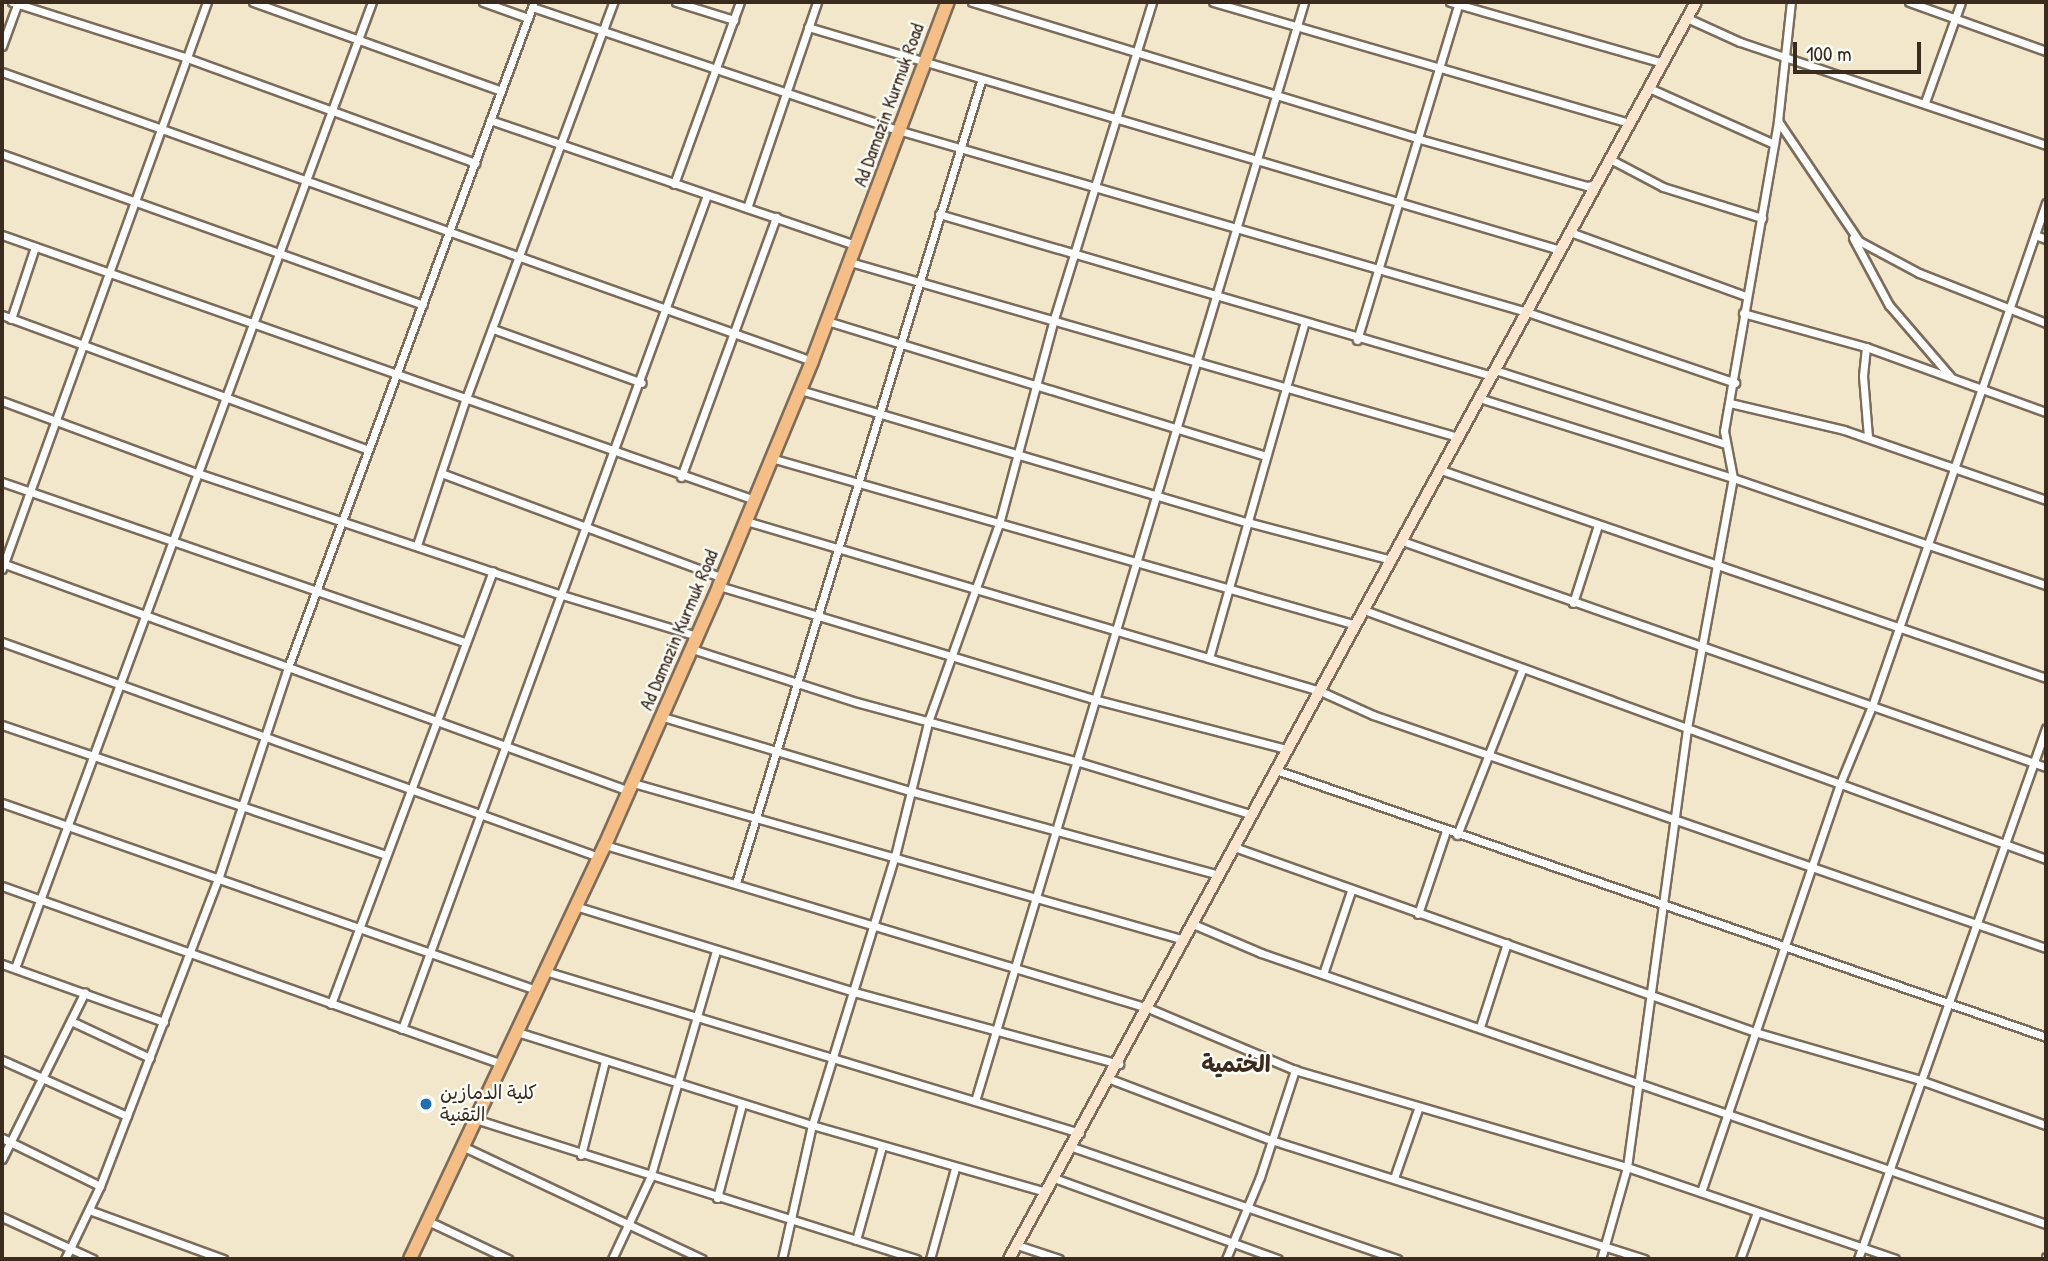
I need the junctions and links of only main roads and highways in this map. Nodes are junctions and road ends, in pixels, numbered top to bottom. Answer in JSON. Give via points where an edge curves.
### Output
{"nodes":[{"id":1,"x":948,"y":2,"type":"edge"},
{"id":2,"x":410,"y":1259,"type":"edge"}],
"edges":[{"from":1,"to":2,"type":"highway","name":"Ad Damazin Kurmuk Road","via":[[812,360],[721,582],[602,851]]}]}
